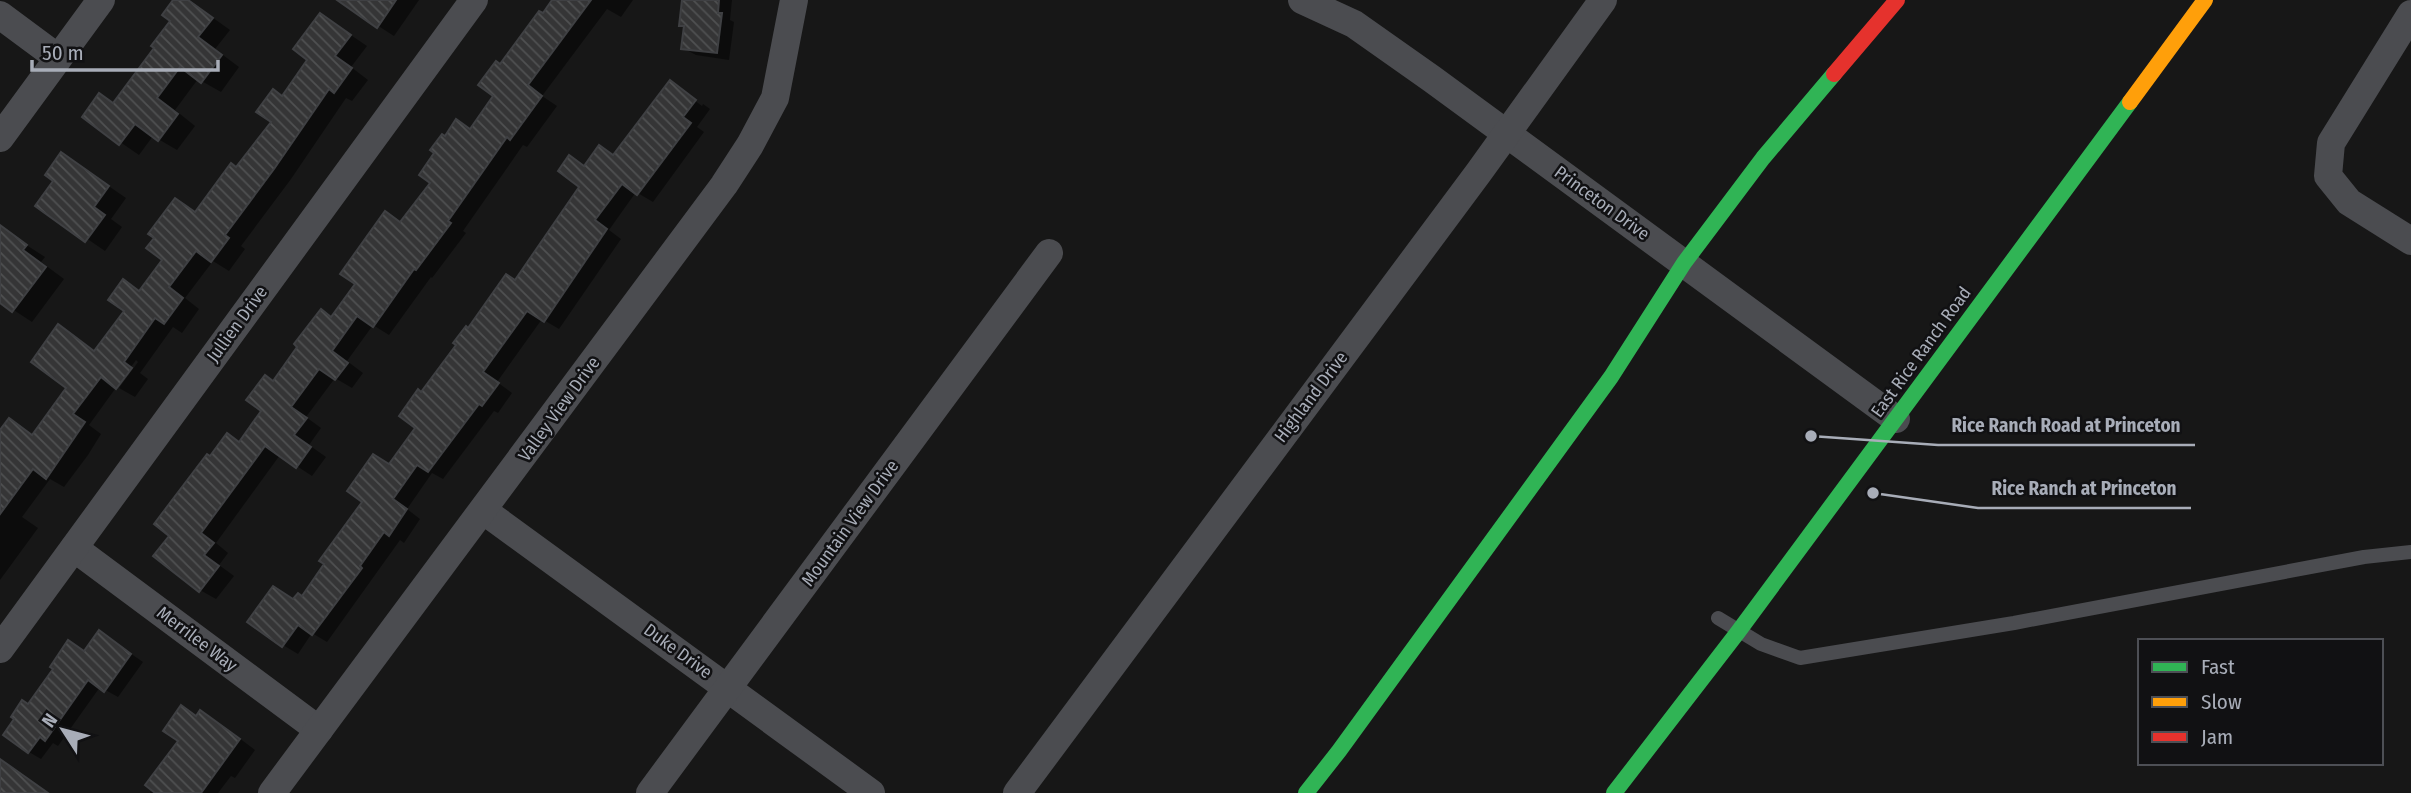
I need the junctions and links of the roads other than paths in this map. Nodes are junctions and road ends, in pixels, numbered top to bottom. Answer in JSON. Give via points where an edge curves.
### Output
{"nodes":[{"id":1,"x":101,"y":0,"type":"edge"},
{"id":2,"x":474,"y":0,"type":"edge"},
{"id":3,"x":794,"y":0,"type":"edge"},
{"id":4,"x":1302,"y":0,"type":"edge"},
{"id":5,"x":1603,"y":0,"type":"edge"},
{"id":6,"x":1897,"y":0,"type":"edge"},
{"id":7,"x":2205,"y":0,"type":"edge"},
{"id":8,"x":0,"y":15,"type":"edge"},
{"id":9,"x":2409,"y":21,"type":"edge"},
{"id":10,"x":58,"y":58,"type":"junction"},
{"id":11,"x":1505,"y":133,"type":"junction"},
{"id":12,"x":0,"y":138,"type":"edge"},
{"id":13,"x":2411,"y":241,"type":"edge"},
{"id":14,"x":1049,"y":253,"type":"dead end"},
{"id":15,"x":1684,"y":263,"type":"junction"},
{"id":16,"x":1881,"y":408,"type":"junction"},
{"id":17,"x":484,"y":511,"type":"junction"},
{"id":18,"x":74,"y":548,"type":"junction"},
{"id":19,"x":2411,"y":552,"type":"edge"},
{"id":20,"x":1718,"y":618,"type":"dead end"},
{"id":21,"x":1738,"y":632,"type":"junction"},
{"id":22,"x":0,"y":649,"type":"edge"},
{"id":23,"x":729,"y":688,"type":"junction"},
{"id":24,"x":319,"y":730,"type":"junction"},
{"id":25,"x":272,"y":793,"type":"edge"},
{"id":26,"x":650,"y":793,"type":"edge"},
{"id":27,"x":871,"y":793,"type":"edge"},
{"id":28,"x":1017,"y":793,"type":"edge"},
{"id":29,"x":1306,"y":793,"type":"edge"},
{"id":30,"x":1614,"y":793,"type":"edge"}],
"edges":[{"from":1,"to":10,"type":"street"},
{"from":2,"to":18,"type":"street","name":"Jullien Drive"},
{"from":3,"to":17,"type":"street","name":"Valley View Drive","via":[[775,98],[750,145]]},
{"from":4,"to":11,"type":"street","name":"Princeton Drive","via":[[1354,24]]},
{"from":5,"to":11,"type":"street","name":"Highland Drive"},
{"from":6,"to":15,"type":"main road","via":[[1763,158]]},
{"from":7,"to":16,"type":"main road","name":"East Rice Ranch Road"},
{"from":8,"to":10,"type":"street"},
{"from":9,"to":13,"type":"street","via":[[2331,143],[2328,176],[2349,202]]},
{"from":10,"to":12,"type":"street"},
{"from":11,"to":15,"type":"street","name":"Princeton Drive"},
{"from":11,"to":28,"type":"street","name":"Highland Drive"},
{"from":14,"to":23,"type":"street","name":"Mountain View Drive"},
{"from":15,"to":16,"type":"street","name":"Princeton Drive"},
{"from":15,"to":29,"type":"main road","via":[[1611,377]]},
{"from":16,"to":21,"type":"main road","name":"East Rice Ranch Road"},
{"from":17,"to":23,"type":"street","name":"Duke Drive"},
{"from":17,"to":24,"type":"street","name":"Valley View Drive"},
{"from":18,"to":22,"type":"street","name":"Jullien Drive"},
{"from":18,"to":24,"type":"street","name":"Merrilee Way"},
{"from":19,"to":21,"type":"lane","via":[[1800,658]]},
{"from":20,"to":21,"type":"lane"},
{"from":21,"to":30,"type":"main road","name":"East Rice Ranch Road"},
{"from":23,"to":26,"type":"street","name":"Mountain View Drive"},
{"from":23,"to":27,"type":"street","name":"Duke Drive"},
{"from":24,"to":25,"type":"street","name":"Valley View Drive"}]}
